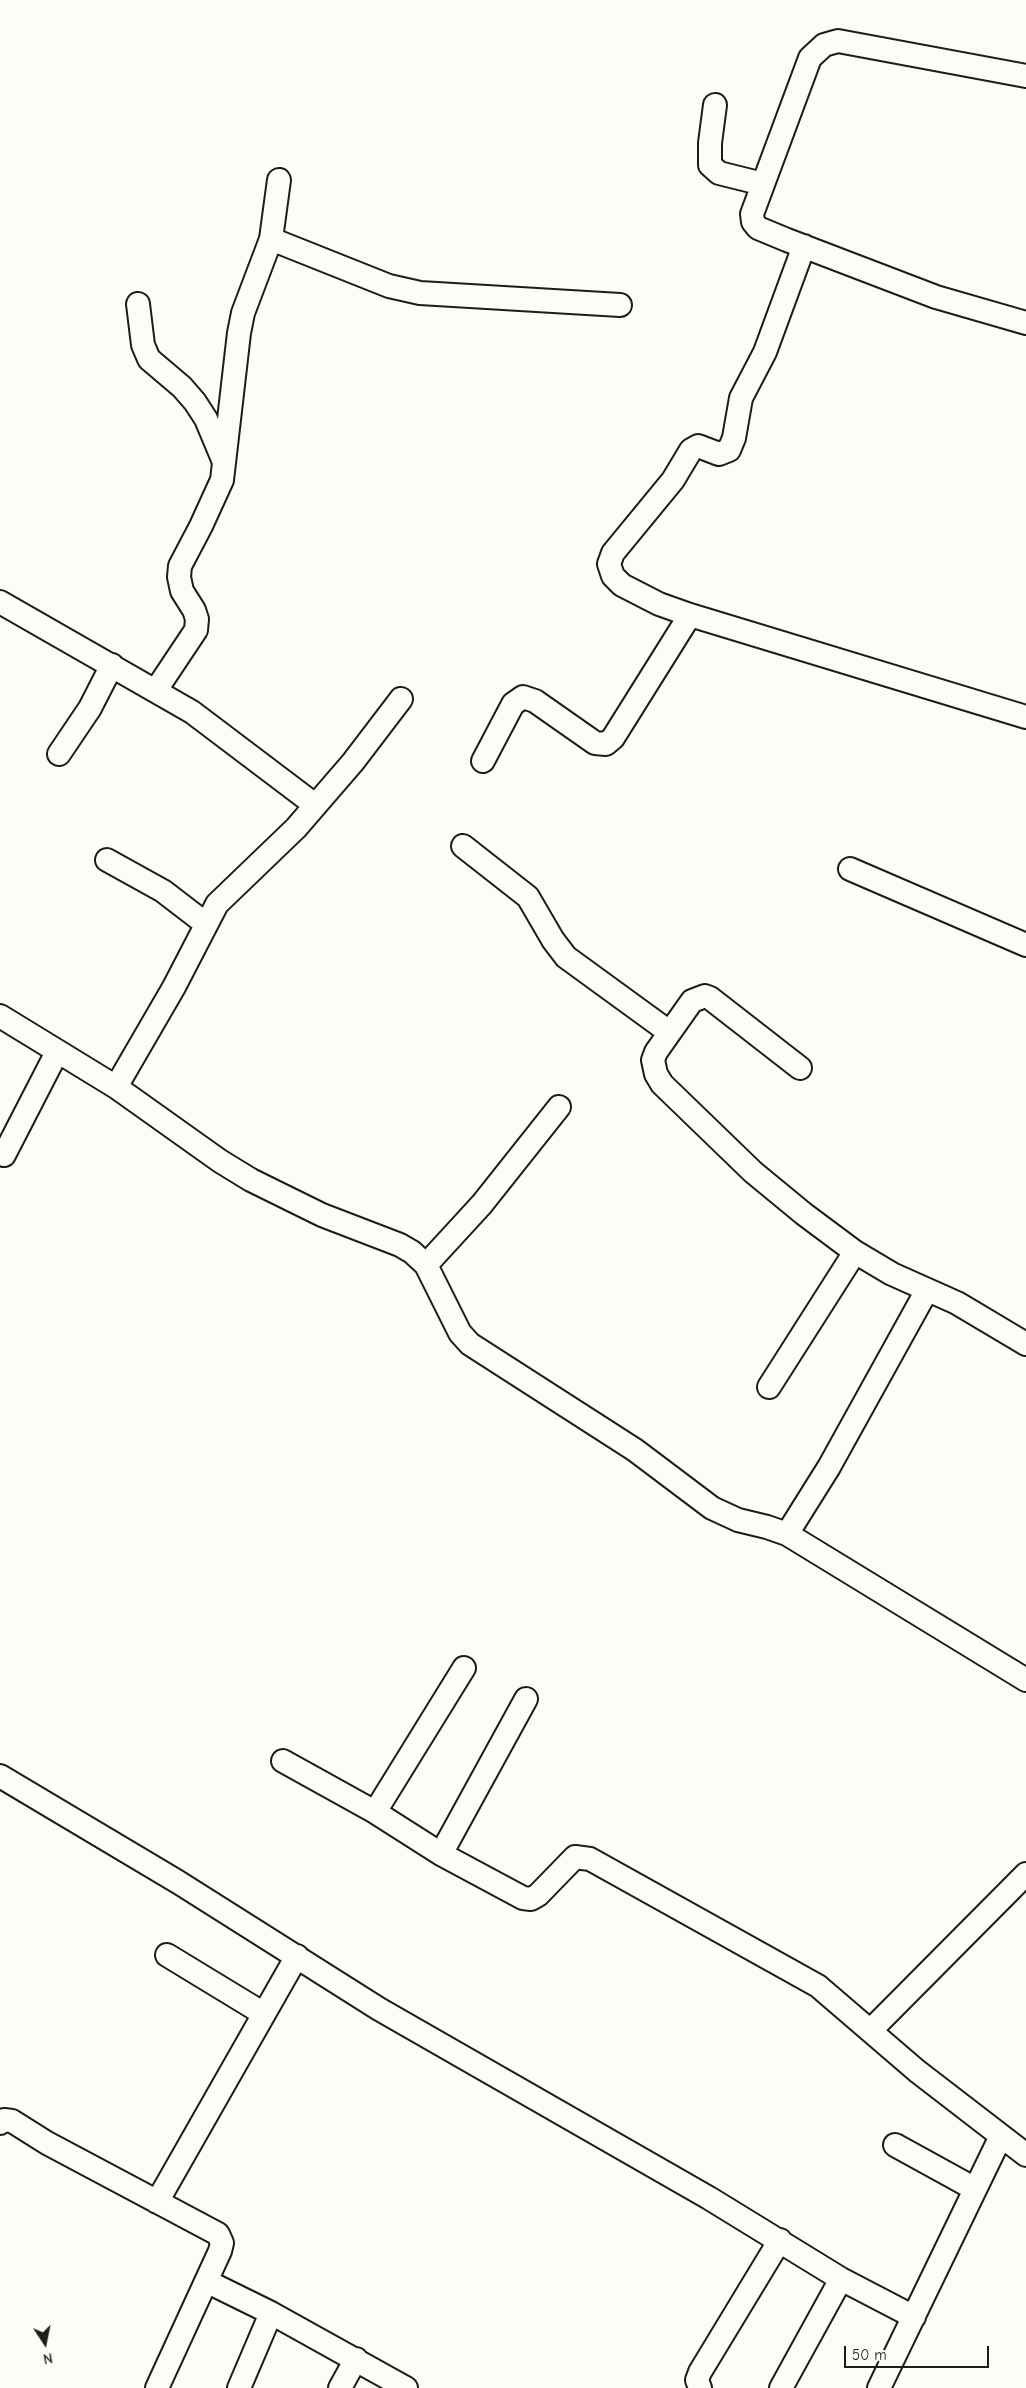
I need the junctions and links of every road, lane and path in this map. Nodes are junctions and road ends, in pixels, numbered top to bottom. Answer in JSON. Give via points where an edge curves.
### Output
{"nodes":[{"id":1,"x":1026,"y":76,"type":"edge"},
{"id":2,"x":715,"y":105,"type":"dead end"},
{"id":3,"x":279,"y":180,"type":"dead end"},
{"id":4,"x":763,"y":184,"type":"junction"},
{"id":5,"x":271,"y":239,"type":"junction"},
{"id":6,"x":804,"y":246,"type":"junction"},
{"id":7,"x":138,"y":304,"type":"dead end"},
{"id":8,"x":620,"y":304,"type":"dead end"},
{"id":9,"x":1026,"y":323,"type":"edge"},
{"id":10,"x":224,"y":463,"type":"junction"},
{"id":11,"x":1,"y":606,"type":"edge"},
{"id":12,"x":690,"y":615,"type":"junction"},
{"id":13,"x":112,"y":665,"type":"junction"},
{"id":14,"x":156,"y":690,"type":"junction"},
{"id":15,"x":401,"y":698,"type":"dead end"},
{"id":16,"x":1026,"y":717,"type":"edge"},
{"id":17,"x":59,"y":754,"type":"dead end"},
{"id":18,"x":483,"y":761,"type":"dead end"},
{"id":19,"x":315,"y":805,"type":"junction"},
{"id":20,"x":463,"y":846,"type":"dead end"},
{"id":21,"x":107,"y":860,"type":"dead end"},
{"id":22,"x":850,"y":869,"type":"dead end"},
{"id":23,"x":206,"y":924,"type":"junction"},
{"id":24,"x":1026,"y":945,"type":"edge"},
{"id":25,"x":0,"y":1016,"type":"edge"},
{"id":26,"x":670,"y":1032,"type":"junction"},
{"id":27,"x":57,"y":1052,"type":"junction"},
{"id":28,"x":800,"y":1068,"type":"dead end"},
{"id":29,"x":116,"y":1087,"type":"junction"},
{"id":30,"x":559,"y":1106,"type":"dead end"},
{"id":31,"x":4,"y":1155,"type":"dead end"},
{"id":32,"x":855,"y":1252,"type":"junction"},
{"id":33,"x":426,"y":1265,"type":"junction"},
{"id":34,"x":927,"y":1290,"type":"junction"},
{"id":35,"x":1026,"y":1344,"type":"edge"},
{"id":36,"x":769,"y":1387,"type":"dead end"},
{"id":37,"x":787,"y":1534,"type":"junction"},
{"id":38,"x":464,"y":1668,"type":"dead end"},
{"id":39,"x":1026,"y":1680,"type":"edge"},
{"id":40,"x":526,"y":1699,"type":"dead end"},
{"id":41,"x":284,"y":1761,"type":"dead end"},
{"id":42,"x":0,"y":1776,"type":"edge"},
{"id":43,"x":374,"y":1812,"type":"junction"},
{"id":44,"x":441,"y":1854,"type":"junction"},
{"id":45,"x":1026,"y":1874,"type":"edge"},
{"id":46,"x":167,"y":1955,"type":"dead end"},
{"id":47,"x":297,"y":1956,"type":"junction"},
{"id":48,"x":264,"y":2014,"type":"junction"},
{"id":49,"x":870,"y":2030,"type":"junction"},
{"id":50,"x":0,"y":2123,"type":"edge"},
{"id":51,"x":1001,"y":2136,"type":"junction"},
{"id":52,"x":895,"y":2145,"type":"dead end"},
{"id":53,"x":1026,"y":2155,"type":"edge"},
{"id":54,"x":975,"y":2189,"type":"junction"},
{"id":55,"x":157,"y":2202,"type":"junction"},
{"id":56,"x":780,"y":2240,"type":"junction"},
{"id":57,"x":841,"y":2279,"type":"junction"},
{"id":58,"x":208,"y":2282,"type":"junction"},
{"id":59,"x":271,"y":2313,"type":"junction"},
{"id":60,"x":914,"y":2317,"type":"junction"},
{"id":61,"x":356,"y":2360,"type":"junction"},
{"id":62,"x":156,"y":2388,"type":"edge"},
{"id":63,"x":238,"y":2388,"type":"edge"},
{"id":64,"x":340,"y":2388,"type":"edge"},
{"id":65,"x":406,"y":2388,"type":"edge"},
{"id":66,"x":700,"y":2388,"type":"edge"},
{"id":67,"x":781,"y":2388,"type":"edge"},
{"id":68,"x":879,"y":2388,"type":"edge"}],
"edges":[{"from":1,"to":4,"type":"street","via":[[892,50],[831,42],[810,58]]},
{"from":2,"to":4,"type":"street","via":[[710,165],[719,173]]},
{"from":3,"to":5,"type":"street"},
{"from":4,"to":6,"type":"street","via":[[752,214],[753,222],[758,228]]},
{"from":5,"to":8,"type":"street","via":[[389,286],[420,293]]},
{"from":5,"to":10,"type":"street","via":[[243,312]]},
{"from":6,"to":9,"type":"street","via":[[936,297]]},
{"from":6,"to":12,"type":"street","via":[[765,352],[741,398],[729,450],[719,454],[698,446],[690,450],[672,480],[613,553],[609,564],[613,576],[622,585]]},
{"from":7,"to":10,"type":"street","via":[[148,359],[195,402]]},
{"from":10,"to":14,"type":"street","via":[[218,489],[180,566],[182,591],[194,610],[196,630]]},
{"from":11,"to":13,"type":"street"},
{"from":12,"to":16,"type":"street"},
{"from":12,"to":18,"type":"street","via":[[613,738],[606,744],[595,743],[535,701],[524,697],[513,704]]},
{"from":13,"to":14,"type":"street"},
{"from":13,"to":17,"type":"street","via":[[90,708]]},
{"from":14,"to":19,"type":"street","via":[[192,712]]},
{"from":15,"to":19,"type":"street"},
{"from":19,"to":23,"type":"street","via":[[296,828],[217,904]]},
{"from":20,"to":26,"type":"street","via":[[528,898],[566,957]]},
{"from":21,"to":23,"type":"street","via":[[163,891]]},
{"from":22,"to":24,"type":"street"},
{"from":23,"to":29,"type":"street"},
{"from":25,"to":27,"type":"street"},
{"from":26,"to":28,"type":"street","via":[[692,1001],[705,996]]},
{"from":26,"to":32,"type":"street","via":[[654,1060],[656,1074],[662,1084],[760,1178]]},
{"from":27,"to":29,"type":"street"},
{"from":27,"to":31,"type":"street"},
{"from":29,"to":33,"type":"street","via":[[251,1180],[322,1215],[400,1245]]},
{"from":30,"to":33,"type":"street","via":[[507,1175]]},
{"from":32,"to":34,"type":"street"},
{"from":32,"to":36,"type":"street"},
{"from":33,"to":37,"type":"street","via":[[460,1333],[470,1344],[635,1450],[724,1515]]},
{"from":34,"to":35,"type":"street","via":[[957,1303]]},
{"from":34,"to":37,"type":"street","via":[[843,1443]]},
{"from":37,"to":39,"type":"street"},
{"from":38,"to":43,"type":"street"},
{"from":40,"to":44,"type":"street"},
{"from":41,"to":43,"type":"street"},
{"from":42,"to":47,"type":"street"},
{"from":43,"to":44,"type":"street"},
{"from":44,"to":49,"type":"street","via":[[516,1896],[531,1899],[538,1896],[575,1857],[590,1859],[804,1977],[827,1992]]},
{"from":45,"to":49,"type":"street"},
{"from":46,"to":48,"type":"street"},
{"from":47,"to":48,"type":"street"},
{"from":47,"to":56,"type":"street","via":[[387,2014]]},
{"from":48,"to":55,"type":"street"},
{"from":49,"to":51,"type":"street"},
{"from":50,"to":55,"type":"street","via":[[12,2121]]},
{"from":51,"to":53,"type":"street"},
{"from":51,"to":54,"type":"street"},
{"from":52,"to":54,"type":"street"},
{"from":54,"to":60,"type":"street"},
{"from":55,"to":58,"type":"street","via":[[218,2234],[222,2243]]},
{"from":56,"to":57,"type":"street"},
{"from":56,"to":66,"type":"street","via":[[700,2372],[697,2380]]},
{"from":57,"to":60,"type":"street"},
{"from":57,"to":67,"type":"street"},
{"from":58,"to":59,"type":"street"},
{"from":58,"to":62,"type":"street"},
{"from":59,"to":61,"type":"street"},
{"from":59,"to":63,"type":"street"},
{"from":60,"to":68,"type":"street"},
{"from":61,"to":64,"type":"street"},
{"from":61,"to":65,"type":"street"}]}
